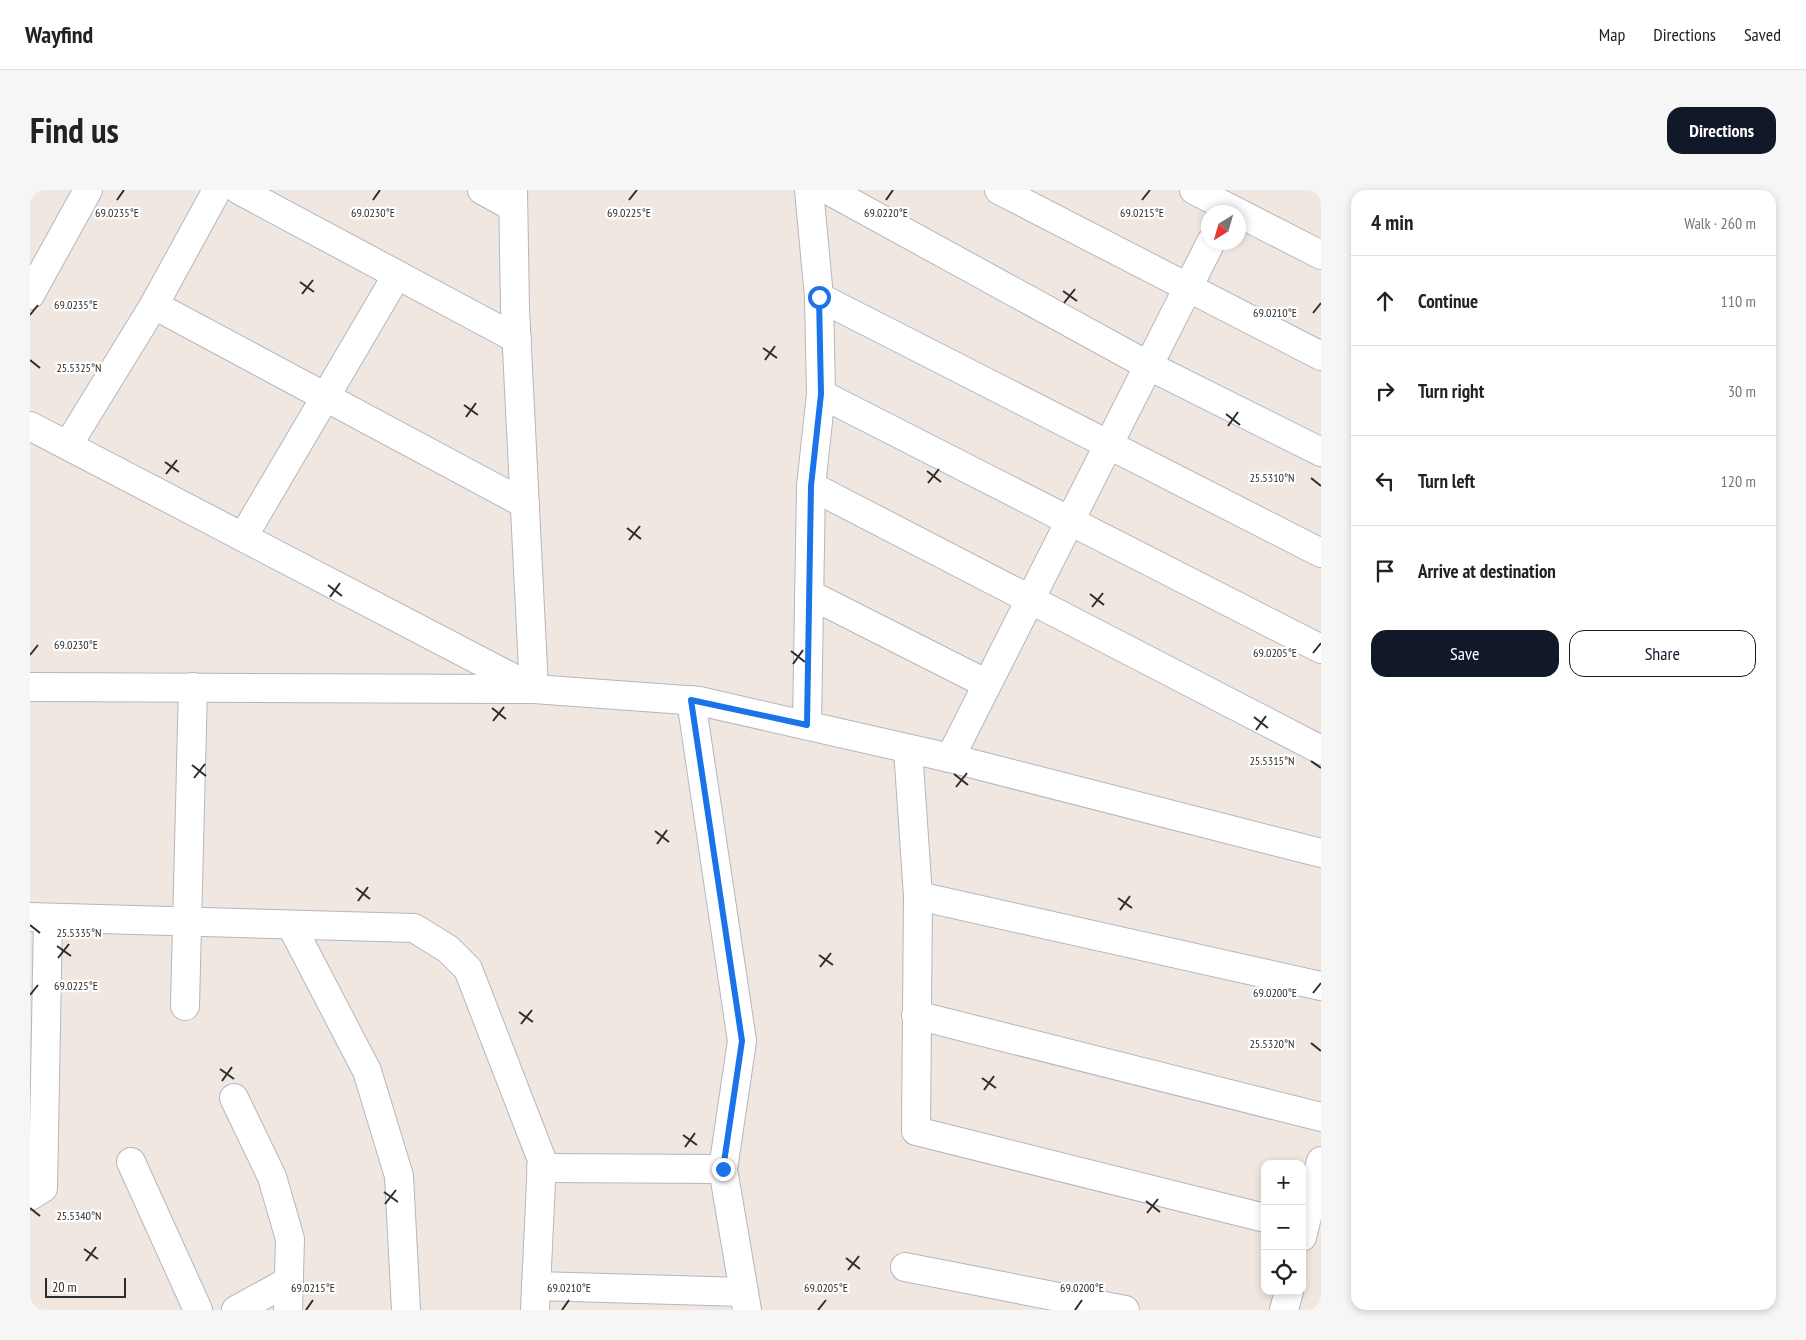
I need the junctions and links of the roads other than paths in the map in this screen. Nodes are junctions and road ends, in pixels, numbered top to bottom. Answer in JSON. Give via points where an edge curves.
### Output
{"nodes":[{"id":1,"x":88,"y":190,"type":"edge"},
{"id":2,"x":217,"y":190,"type":"edge"},
{"id":3,"x":239,"y":190,"type":"edge"},
{"id":4,"x":482,"y":190,"type":"edge"},
{"id":5,"x":809,"y":190,"type":"edge"},
{"id":6,"x":828,"y":190,"type":"edge"},
{"id":7,"x":999,"y":190,"type":"edge"},
{"id":8,"x":1194,"y":190,"type":"edge"},
{"id":9,"x":512,"y":198,"type":"edge"},
{"id":10,"x":1231,"y":203,"type":"edge"},
{"id":11,"x":1207,"y":250,"type":"edge"},
{"id":12,"x":1321,"y":255,"type":"edge"},
{"id":13,"x":397,"y":274,"type":"junction"},
{"id":14,"x":1188,"y":289,"type":"junction"},
{"id":15,"x":30,"y":295,"type":"edge"},
{"id":16,"x":819,"y":297,"type":"junction"},
{"id":17,"x":154,"y":305,"type":"junction"},
{"id":18,"x":517,"y":339,"type":"junction"},
{"id":19,"x":1321,"y":356,"type":"edge"},
{"id":20,"x":1149,"y":366,"type":"junction"},
{"id":21,"x":821,"y":394,"type":"junction"},
{"id":22,"x":324,"y":396,"type":"junction"},
{"id":23,"x":30,"y":426,"type":"edge"},
{"id":24,"x":1109,"y":444,"type":"junction"},
{"id":25,"x":68,"y":445,"type":"junction"},
{"id":26,"x":1321,"y":452,"type":"edge"},
{"id":27,"x":811,"y":486,"type":"junction"},
{"id":28,"x":525,"y":504,"type":"junction"},
{"id":29,"x":1070,"y":521,"type":"junction"},
{"id":30,"x":243,"y":537,"type":"junction"},
{"id":31,"x":1321,"y":553,"type":"edge"},
{"id":32,"x":809,"y":594,"type":"junction"},
{"id":33,"x":1030,"y":599,"type":"junction"},
{"id":34,"x":1321,"y":649,"type":"edge"},
{"id":35,"x":987,"y":684,"type":"junction"},
{"id":36,"x":30,"y":687,"type":"edge"},
{"id":37,"x":193,"y":687,"type":"junction"},
{"id":38,"x":534,"y":689,"type":"junction"},
{"id":39,"x":691,"y":700,"type":"junction"},
{"id":40,"x":807,"y":725,"type":"junction"},
{"id":41,"x":908,"y":748,"type":"junction"},
{"id":42,"x":1321,"y":750,"type":"edge"},
{"id":43,"x":950,"y":758,"type":"junction"},
{"id":44,"x":1321,"y":853,"type":"edge"},
{"id":45,"x":918,"y":896,"type":"junction"},
{"id":46,"x":39,"y":918,"type":"edge"},
{"id":47,"x":187,"y":922,"type":"junction"},
{"id":48,"x":291,"y":925,"type":"junction"},
{"id":49,"x":1321,"y":986,"type":"edge"},
{"id":50,"x":185,"y":1006,"type":"dead end"},
{"id":51,"x":916,"y":1015,"type":"junction"},
{"id":52,"x":234,"y":1098,"type":"dead end"},
{"id":53,"x":1321,"y":1117,"type":"edge"},
{"id":54,"x":131,"y":1162,"type":"dead end"},
{"id":55,"x":1321,"y":1162,"type":"edge"},
{"id":56,"x":541,"y":1168,"type":"junction"},
{"id":57,"x":723,"y":1169,"type":"junction"},
{"id":58,"x":30,"y":1196,"type":"edge"},
{"id":59,"x":1261,"y":1217,"type":"edge"},
{"id":60,"x":1308,"y":1231,"type":"edge"},
{"id":61,"x":905,"y":1267,"type":"dead end"},
{"id":62,"x":288,"y":1281,"type":"junction"},
{"id":63,"x":1288,"y":1295,"type":"edge"},
{"id":64,"x":535,"y":1298,"type":"edge"},
{"id":65,"x":746,"y":1301,"type":"edge"},
{"id":66,"x":198,"y":1310,"type":"edge"},
{"id":67,"x":236,"y":1310,"type":"edge"},
{"id":68,"x":288,"y":1310,"type":"edge"},
{"id":69,"x":406,"y":1310,"type":"edge"},
{"id":70,"x":1125,"y":1310,"type":"edge"},
{"id":71,"x":1284,"y":1310,"type":"edge"}],
"edges":[{"from":1,"to":15,"type":"street"},
{"from":2,"to":17,"type":"street"},
{"from":3,"to":13,"type":"street"},
{"from":4,"to":9,"type":"street"},
{"from":5,"to":16,"type":"street"},
{"from":6,"to":20,"type":"street"},
{"from":7,"to":14,"type":"street"},
{"from":8,"to":10,"type":"street"},
{"from":9,"to":18,"type":"street"},
{"from":10,"to":12,"type":"street"},
{"from":11,"to":14,"type":"street"},
{"from":13,"to":18,"type":"street"},
{"from":13,"to":22,"type":"street"},
{"from":14,"to":19,"type":"street"},
{"from":14,"to":20,"type":"street"},
{"from":16,"to":21,"type":"street"},
{"from":16,"to":24,"type":"street"},
{"from":17,"to":22,"type":"street"},
{"from":17,"to":25,"type":"street"},
{"from":18,"to":28,"type":"street"},
{"from":20,"to":24,"type":"street"},
{"from":20,"to":26,"type":"street"},
{"from":21,"to":27,"type":"street"},
{"from":21,"to":29,"type":"street"},
{"from":22,"to":28,"type":"street"},
{"from":22,"to":30,"type":"street"},
{"from":23,"to":25,"type":"street"},
{"from":24,"to":29,"type":"street"},
{"from":24,"to":31,"type":"street"},
{"from":25,"to":30,"type":"street"},
{"from":27,"to":32,"type":"street"},
{"from":27,"to":33,"type":"street"},
{"from":28,"to":38,"type":"street"},
{"from":29,"to":33,"type":"street"},
{"from":29,"to":34,"type":"street"},
{"from":30,"to":38,"type":"street"},
{"from":32,"to":35,"type":"street"},
{"from":32,"to":40,"type":"street"},
{"from":33,"to":35,"type":"street"},
{"from":33,"to":42,"type":"street"},
{"from":35,"to":43,"type":"street"},
{"from":36,"to":37,"type":"street"},
{"from":37,"to":38,"type":"street"},
{"from":37,"to":47,"type":"street"},
{"from":38,"to":39,"type":"street"},
{"from":39,"to":40,"type":"street"},
{"from":39,"to":57,"type":"street","via":[[742,1041]]},
{"from":40,"to":41,"type":"street"},
{"from":41,"to":43,"type":"street"},
{"from":41,"to":45,"type":"street"},
{"from":43,"to":44,"type":"street"},
{"from":45,"to":49,"type":"street"},
{"from":45,"to":51,"type":"street"},
{"from":46,"to":47,"type":"street"},
{"from":46,"to":58,"type":"street","via":[[43,1188]]},
{"from":47,"to":48,"type":"street"},
{"from":47,"to":50,"type":"street"},
{"from":48,"to":56,"type":"street","via":[[414,928],[455,956],[468,969],[542,1160]]},
{"from":48,"to":69,"type":"street","via":[[367,1071],[399,1176]]},
{"from":51,"to":53,"type":"street"},
{"from":51,"to":59,"type":"street","via":[[916,1131]]},
{"from":52,"to":62,"type":"street","via":[[274,1186],[290,1239]]},
{"from":54,"to":66,"type":"street"},
{"from":55,"to":60,"type":"street"},
{"from":56,"to":57,"type":"street"},
{"from":56,"to":64,"type":"street"},
{"from":57,"to":65,"type":"street"},
{"from":61,"to":70,"type":"street"},
{"from":62,"to":67,"type":"street"},
{"from":62,"to":68,"type":"street"},
{"from":63,"to":71,"type":"street"},
{"from":64,"to":65,"type":"street"}]}
